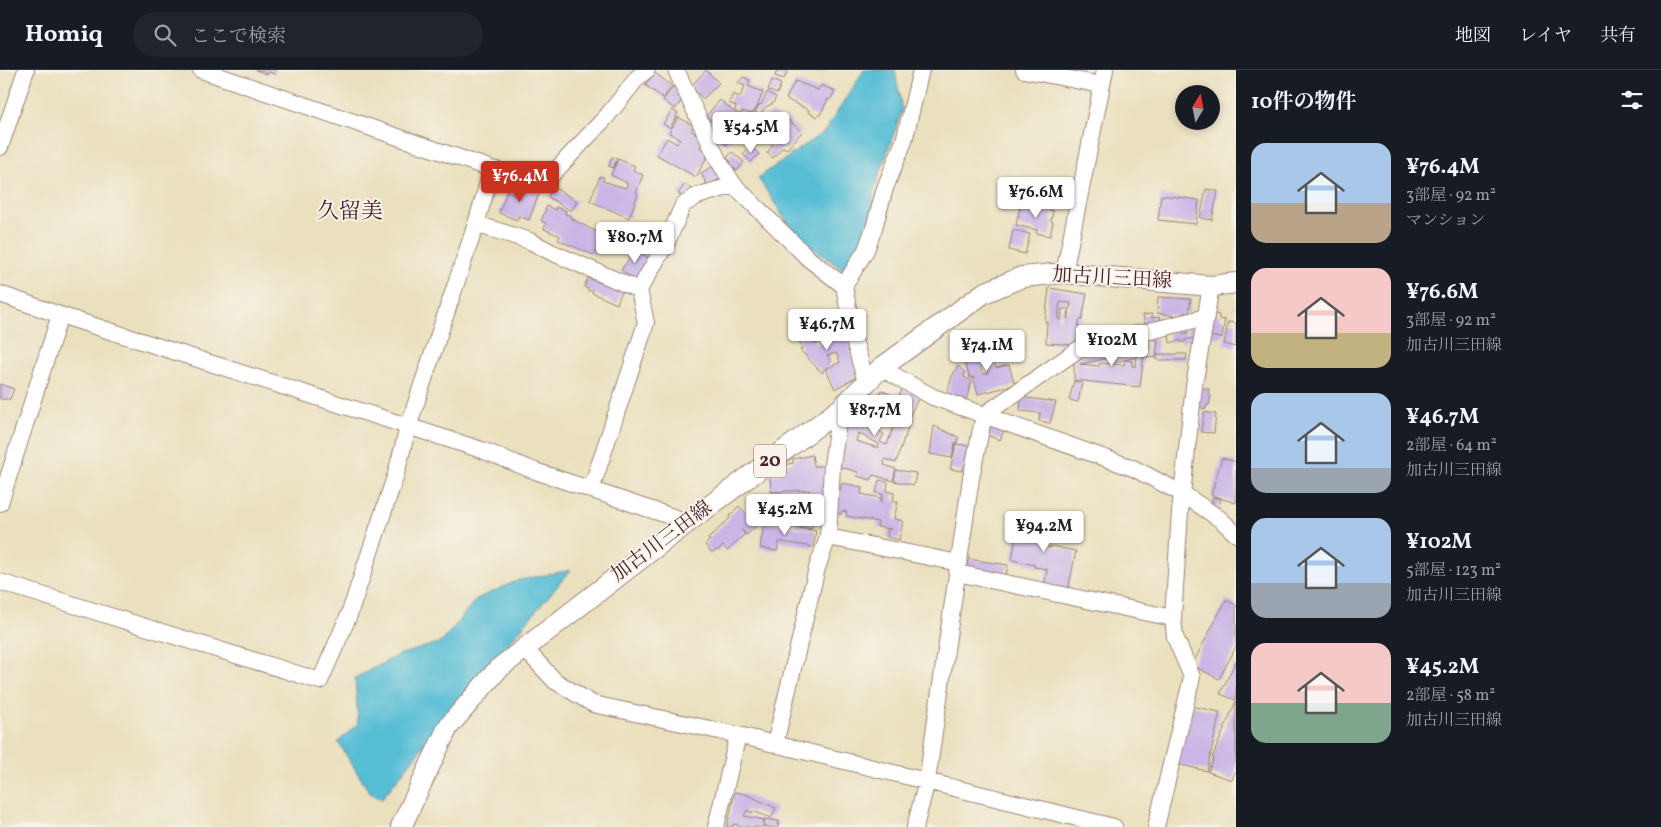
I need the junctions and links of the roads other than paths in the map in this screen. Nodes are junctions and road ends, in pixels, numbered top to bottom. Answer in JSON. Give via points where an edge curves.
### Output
{"nodes":[{"id":1,"x":26,"y":70,"type":"edge"},
{"id":2,"x":201,"y":70,"type":"edge"},
{"id":3,"x":647,"y":70,"type":"edge"},
{"id":4,"x":676,"y":70,"type":"edge"},
{"id":5,"x":921,"y":70,"type":"edge"},
{"id":6,"x":1024,"y":70,"type":"edge"},
{"id":7,"x":1103,"y":78,"type":"edge"},
{"id":8,"x":0,"y":147,"type":"edge"},
{"id":9,"x":492,"y":169,"type":"junction"},
{"id":10,"x":734,"y":185,"type":"junction"},
{"id":11,"x":476,"y":224,"type":"junction"},
{"id":12,"x":1064,"y":272,"type":"junction"},
{"id":13,"x":1236,"y":283,"type":"edge"},
{"id":14,"x":844,"y":286,"type":"junction"},
{"id":15,"x":1211,"y":286,"type":"junction"},
{"id":16,"x":638,"y":290,"type":"junction"},
{"id":17,"x":0,"y":294,"type":"edge"},
{"id":18,"x":60,"y":315,"type":"junction"},
{"id":19,"x":1206,"y":317,"type":"junction"},
{"id":20,"x":881,"y":368,"type":"junction"},
{"id":21,"x":866,"y":382,"type":"junction"},
{"id":22,"x":840,"y":409,"type":"junction"},
{"id":23,"x":984,"y":415,"type":"junction"},
{"id":24,"x":408,"y":427,"type":"junction"},
{"id":25,"x":591,"y":490,"type":"junction"},
{"id":26,"x":1183,"y":494,"type":"junction"},
{"id":27,"x":0,"y":503,"type":"edge"},
{"id":28,"x":688,"y":522,"type":"junction"},
{"id":29,"x":1236,"y":534,"type":"edge"},
{"id":30,"x":828,"y":538,"type":"junction"},
{"id":31,"x":958,"y":568,"type":"junction"},
{"id":32,"x":0,"y":582,"type":"edge"},
{"id":33,"x":1173,"y":618,"type":"junction"},
{"id":34,"x":524,"y":648,"type":"junction"},
{"id":35,"x":738,"y":735,"type":"junction"},
{"id":36,"x":775,"y":744,"type":"junction"},
{"id":37,"x":927,"y":781,"type":"junction"},
{"id":38,"x":401,"y":827,"type":"edge"},
{"id":39,"x":716,"y":827,"type":"edge"},
{"id":40,"x":916,"y":827,"type":"edge"},
{"id":41,"x":1114,"y":827,"type":"edge"},
{"id":42,"x":1156,"y":827,"type":"edge"}],
"edges":[{"from":1,"to":8,"type":"street"},
{"from":2,"to":9,"type":"street"},
{"from":3,"to":9,"type":"street","via":[[543,184]]},
{"from":4,"to":10,"type":"street","via":[[718,160]]},
{"from":5,"to":14,"type":"street","via":[[904,141],[885,188],[874,228],[866,250]]},
{"from":6,"to":7,"type":"street"},
{"from":7,"to":12,"type":"street"},
{"from":9,"to":11,"type":"street"},
{"from":10,"to":14,"type":"street","via":[[809,259]]},
{"from":10,"to":16,"type":"street","via":[[697,196],[683,205],[667,242]]},
{"from":11,"to":16,"type":"street","via":[[530,241]]},
{"from":11,"to":24,"type":"street"},
{"from":12,"to":15,"type":"main road","name":"加古川三田線","number":"20"},
{"from":12,"to":20,"type":"main road","name":"加古川三田線","number":"20","via":[[1022,277],[984,292]]},
{"from":13,"to":15,"type":"main road","name":"加古川三田線","number":"20"},
{"from":14,"to":21,"type":"street"},
{"from":15,"to":19,"type":"street"},
{"from":16,"to":25,"type":"street","via":[[646,323]]},
{"from":17,"to":18,"type":"street"},
{"from":18,"to":24,"type":"street"},
{"from":18,"to":27,"type":"street"},
{"from":19,"to":23,"type":"street","via":[[1078,349]]},
{"from":19,"to":26,"type":"street","via":[[1194,386]]},
{"from":20,"to":21,"type":"main road","name":"加古川三田線","number":"20"},
{"from":20,"to":23,"type":"street","via":[[933,396]]},
{"from":21,"to":22,"type":"main road","name":"加古川三田線","number":"20"},
{"from":22,"to":28,"type":"main road","name":"加古川三田線","number":"20"},
{"from":22,"to":30,"type":"street","via":[[832,465]]},
{"from":23,"to":26,"type":"street","via":[[1133,468]]},
{"from":23,"to":31,"type":"street"},
{"from":24,"to":25,"type":"street"},
{"from":24,"to":32,"type":"street","via":[[350,615],[320,681]]},
{"from":25,"to":28,"type":"street"},
{"from":26,"to":29,"type":"street"},
{"from":26,"to":33,"type":"street"},
{"from":28,"to":34,"type":"main road","name":"加古川三田線","number":"20"},
{"from":30,"to":31,"type":"street"},
{"from":30,"to":36,"type":"street","via":[[817,568]]},
{"from":31,"to":33,"type":"street"},
{"from":31,"to":37,"type":"street"},
{"from":33,"to":42,"type":"street","via":[[1175,637],[1192,678]]},
{"from":34,"to":35,"type":"street","via":[[555,681],[593,704]]},
{"from":34,"to":38,"type":"main road","name":"加古川三田線","number":"20","via":[[498,669],[448,727]]},
{"from":35,"to":36,"type":"street"},
{"from":35,"to":39,"type":"street"},
{"from":36,"to":37,"type":"street"},
{"from":37,"to":40,"type":"street"},
{"from":37,"to":41,"type":"street"}]}
